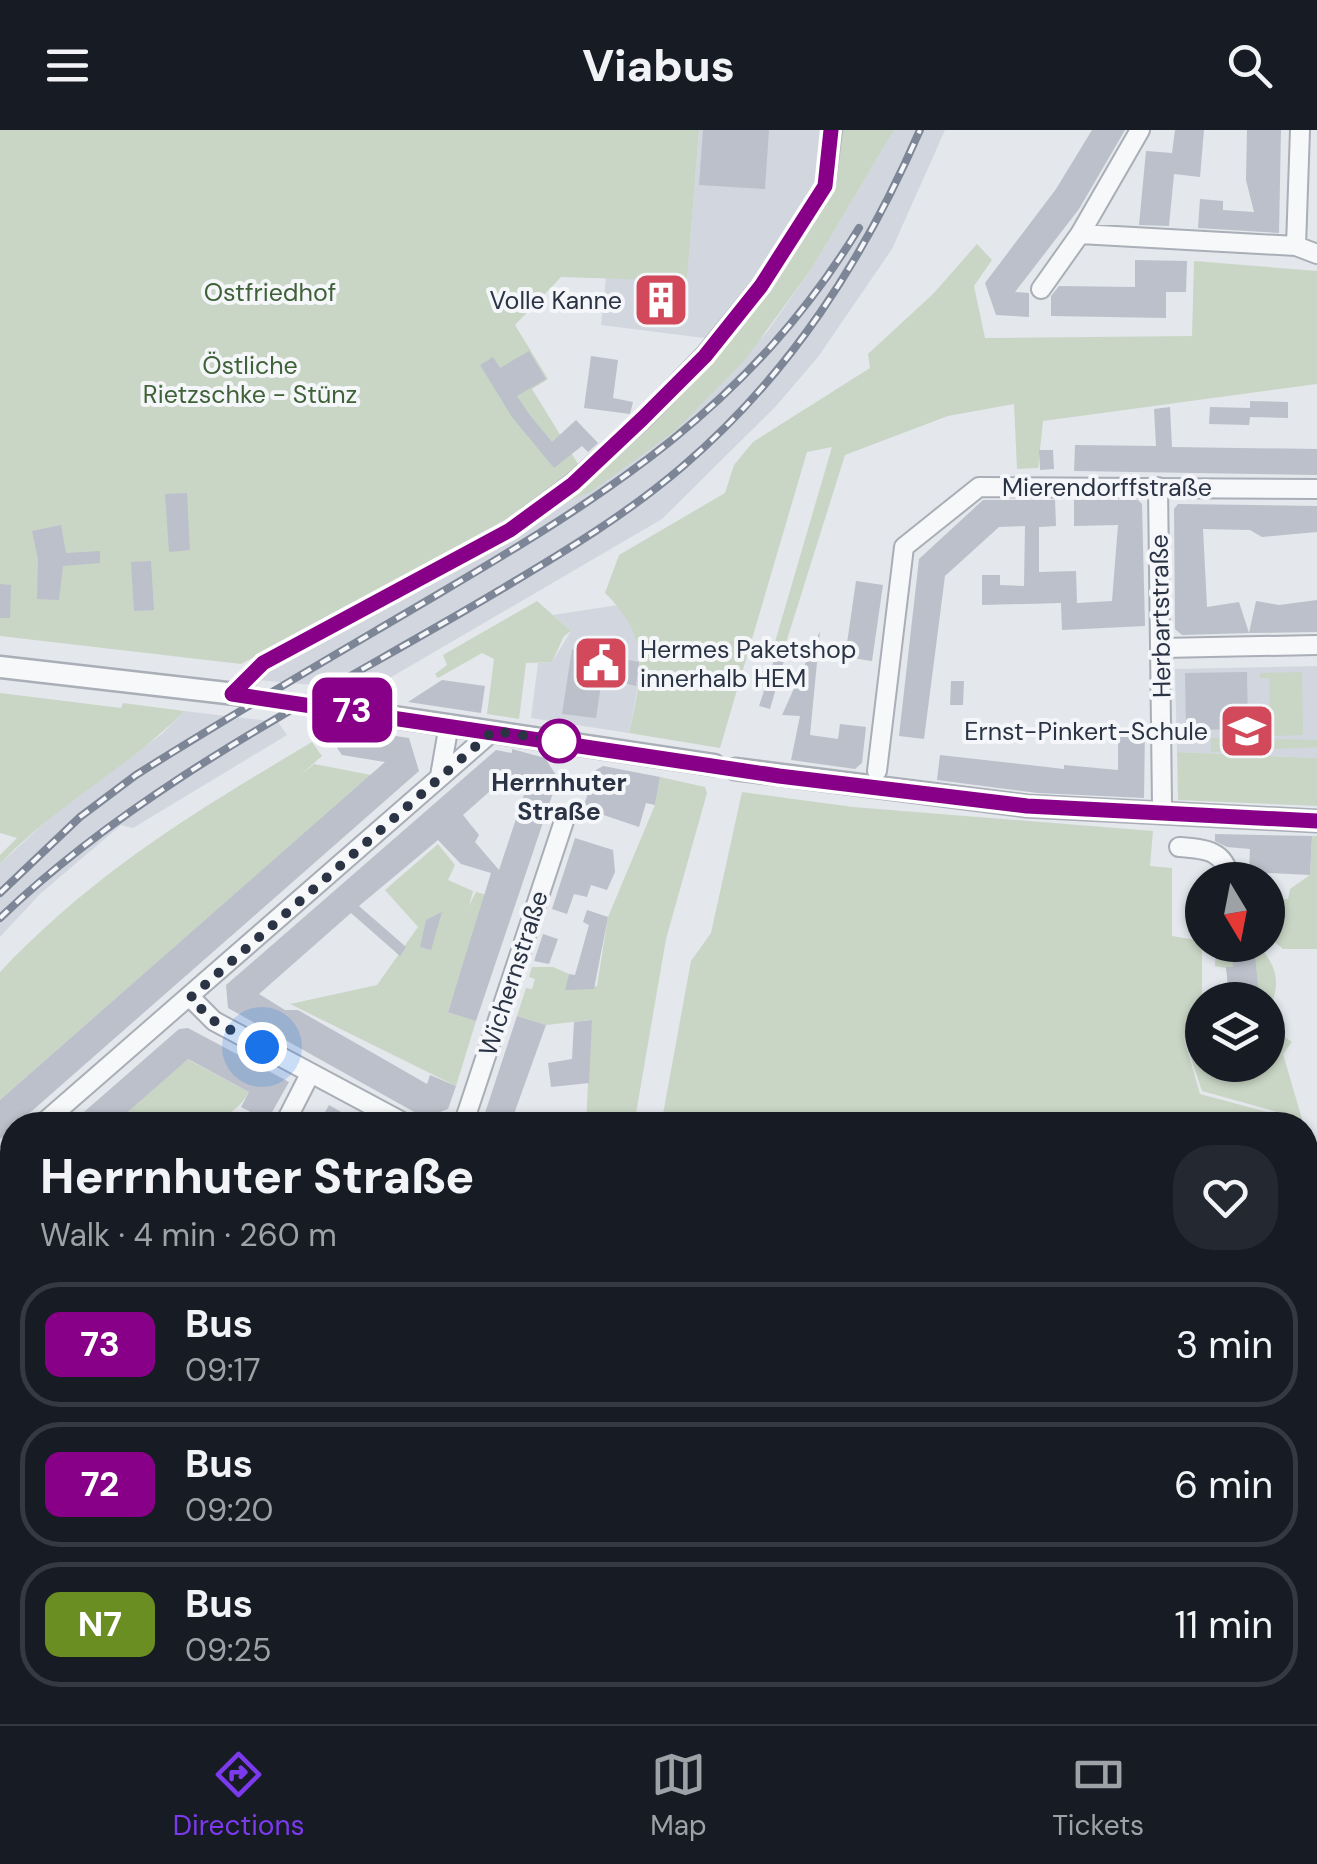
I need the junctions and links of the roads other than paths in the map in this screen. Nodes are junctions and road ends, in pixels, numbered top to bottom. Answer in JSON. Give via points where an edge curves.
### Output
{"nodes":[{"id":1,"x":832,"y":130,"type":"edge"},
{"id":2,"x":1140,"y":130,"type":"edge"},
{"id":3,"x":1300,"y":130,"type":"edge"},
{"id":4,"x":1080,"y":234,"type":"junction"},
{"id":5,"x":1296,"y":246,"type":"junction"},
{"id":6,"x":1317,"y":254,"type":"edge"},
{"id":7,"x":1042,"y":289,"type":"dead end"},
{"id":8,"x":1158,"y":487,"type":"junction"},
{"id":9,"x":1317,"y":489,"type":"edge"},
{"id":10,"x":1317,"y":645,"type":"edge"},
{"id":11,"x":1162,"y":648,"type":"junction"},
{"id":12,"x":0,"y":667,"type":"edge"},
{"id":13,"x":238,"y":694,"type":"joint"},
{"id":14,"x":314,"y":705,"type":"tunnel mouth"},
{"id":15,"x":441,"y":723,"type":"junction"},
{"id":16,"x":493,"y":731,"type":"junction"},
{"id":17,"x":878,"y":770,"type":"dead end"},
{"id":18,"x":440,"y":776,"type":"junction"},
{"id":19,"x":1162,"y":805,"type":"dead end"},
{"id":20,"x":564,"y":821,"type":"dead end"},
{"id":21,"x":1317,"y":821,"type":"edge"},
{"id":22,"x":1179,"y":847,"type":"dead end"},
{"id":23,"x":1223,"y":862,"type":"edge"},
{"id":24,"x":190,"y":998,"type":"junction"},
{"id":25,"x":310,"y":1074,"type":"junction"},
{"id":26,"x":56,"y":1112,"type":"edge"},
{"id":27,"x":291,"y":1112,"type":"edge"},
{"id":28,"x":383,"y":1112,"type":"edge"},
{"id":29,"x":467,"y":1112,"type":"edge"}],
"edges":[{"from":1,"to":13,"type":"street","via":[[825,186],[761,286],[642,419],[573,484],[510,530],[263,663]]},
{"from":2,"to":4,"type":"street"},
{"from":3,"to":5,"type":"street"},
{"from":4,"to":5,"type":"street"},
{"from":4,"to":7,"type":"street"},
{"from":5,"to":6,"type":"street"},
{"from":8,"to":9,"type":"street","name":"Mierendorffstraße"},
{"from":8,"to":11,"type":"street","name":"Herbartstraße"},
{"from":8,"to":17,"type":"street","name":"Mierendorffstraße","via":[[979,486],[904,547]]},
{"from":10,"to":11,"type":"street"},
{"from":11,"to":19,"type":"street","name":"Herbartstraße"},
{"from":12,"to":13,"type":"street"},
{"from":14,"to":15,"type":"street"},
{"from":15,"to":16,"type":"street"},
{"from":15,"to":18,"type":"street"},
{"from":16,"to":18,"type":"street"},
{"from":16,"to":21,"type":"street","via":[[1027,806]]},
{"from":18,"to":24,"type":"street"},
{"from":20,"to":29,"type":"street","name":"Wichernstraße"},
{"from":22,"to":23,"type":"street","via":[[1210,850]]},
{"from":24,"to":25,"type":"street","via":[[214,1021]]},
{"from":24,"to":26,"type":"street"},
{"from":25,"to":27,"type":"street"},
{"from":25,"to":28,"type":"street"}]}
